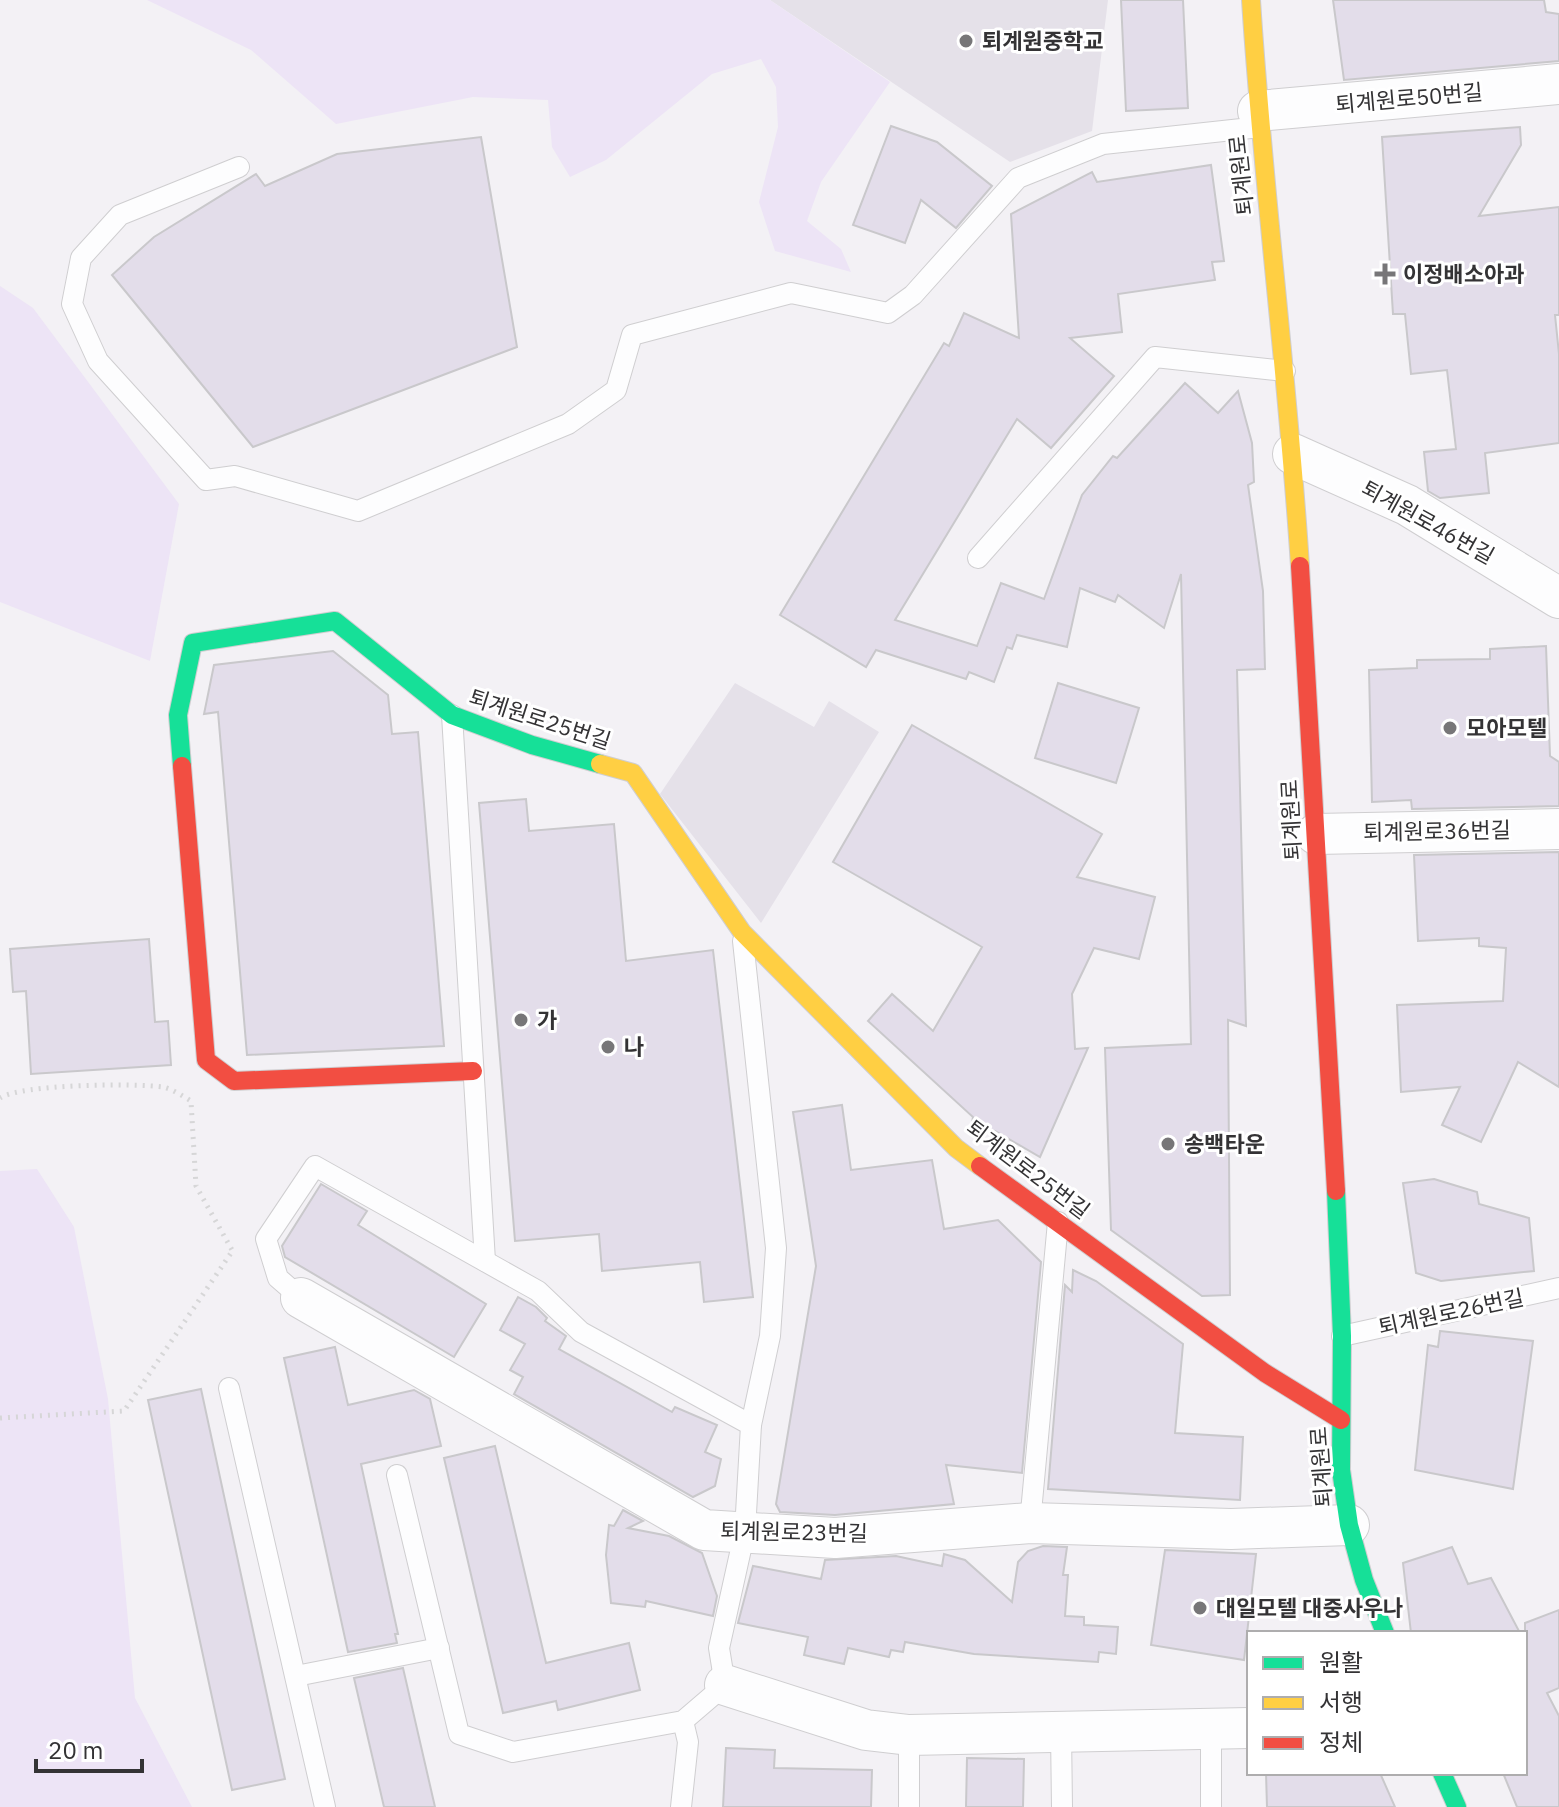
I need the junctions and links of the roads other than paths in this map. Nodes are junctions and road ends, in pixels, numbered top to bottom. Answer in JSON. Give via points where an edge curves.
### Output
{"nodes":[{"id":1,"x":1251,"y":0,"type":"edge"},
{"id":2,"x":1559,"y":84,"type":"edge"},
{"id":3,"x":1259,"y":119,"type":"junction"},
{"id":4,"x":239,"y":167,"type":"dead end"},
{"id":5,"x":1285,"y":371,"type":"junction"},
{"id":6,"x":1293,"y":454,"type":"junction"},
{"id":7,"x":978,"y":558,"type":"dead end"},
{"id":8,"x":1559,"y":598,"type":"edge"},
{"id":9,"x":452,"y":715,"type":"junction"},
{"id":10,"x":1559,"y":829,"type":"edge"},
{"id":11,"x":1316,"y":834,"type":"junction"},
{"id":12,"x":742,"y":932,"type":"junction"},
{"id":13,"x":473,"y":1071,"type":"junction"},
{"id":14,"x":1058,"y":1222,"type":"junction"},
{"id":15,"x":485,"y":1261,"type":"junction"},
{"id":16,"x":1559,"y":1288,"type":"edge"},
{"id":17,"x":301,"y":1298,"type":"joint"},
{"id":18,"x":1342,"y":1336,"type":"junction"},
{"id":19,"x":229,"y":1388,"type":"dead end"},
{"id":20,"x":1341,"y":1420,"type":"junction"},
{"id":21,"x":751,"y":1425,"type":"junction"},
{"id":22,"x":397,"y":1475,"type":"dead end"},
{"id":23,"x":1030,"y":1523,"type":"junction"},
{"id":24,"x":1349,"y":1525,"type":"junction"},
{"id":25,"x":745,"y":1531,"type":"junction"},
{"id":26,"x":1384,"y":1631,"type":"edge"},
{"id":27,"x":439,"y":1648,"type":"junction"},
{"id":28,"x":296,"y":1676,"type":"junction"},
{"id":29,"x":725,"y":1685,"type":"junction"},
{"id":30,"x":683,"y":1721,"type":"junction"},
{"id":31,"x":1230,"y":1729,"type":"edge"},
{"id":32,"x":1061,"y":1732,"type":"junction"},
{"id":33,"x":909,"y":1735,"type":"junction"},
{"id":34,"x":1443,"y":1775,"type":"edge"},
{"id":35,"x":325,"y":1807,"type":"edge"},
{"id":36,"x":681,"y":1807,"type":"edge"},
{"id":37,"x":909,"y":1807,"type":"edge"},
{"id":38,"x":1062,"y":1807,"type":"edge"},
{"id":39,"x":1211,"y":1807,"type":"edge"},
{"id":40,"x":1457,"y":1807,"type":"edge"}],
"edges":[{"from":1,"to":3,"type":"street","name":"퇴계원로"},
{"from":2,"to":3,"type":"street","name":"퇴계원로50번길"},
{"from":3,"to":4,"type":"lane","via":[[1103,144],[1018,178],[913,295],[888,313],[791,293],[632,335],[616,390],[568,424],[358,511],[235,476],[206,480],[98,361],[72,304],[81,258],[120,215]]},
{"from":3,"to":5,"type":"street","name":"퇴계원로"},
{"from":5,"to":6,"type":"street","name":"퇴계원로"},
{"from":5,"to":7,"type":"lane","via":[[1155,357]]},
{"from":6,"to":8,"type":"street","name":"퇴계원로46번길","via":[[1407,505]]},
{"from":6,"to":11,"type":"street","name":"퇴계원로"},
{"from":9,"to":12,"type":"street","name":"퇴계원로25번길","via":[[532,745],[633,773]]},
{"from":9,"to":13,"type":"lane"},
{"from":9,"to":13,"type":"street","name":"퇴계원로25번길","via":[[335,621],[193,643],[178,715],[206,1060],[234,1081]]},
{"from":10,"to":11,"type":"street","name":"퇴계원로36번길"},
{"from":11,"to":18,"type":"street","name":"퇴계원로"},
{"from":12,"to":14,"type":"street","name":"퇴계원로25번길","via":[[956,1148]]},
{"from":12,"to":21,"type":"lane","via":[[776,1248],[770,1336]]},
{"from":13,"to":15,"type":"lane"},
{"from":14,"to":20,"type":"street","name":"퇴계원로25번길","via":[[1265,1373]]},
{"from":14,"to":23,"type":"lane"},
{"from":15,"to":17,"type":"lane","via":[[315,1166],[266,1239],[278,1278]]},
{"from":15,"to":21,"type":"lane","via":[[538,1291],[581,1332]]},
{"from":16,"to":18,"type":"lane","name":"퇴계원로26번길"},
{"from":17,"to":25,"type":"street","name":"퇴계원로23번길","via":[[704,1530]]},
{"from":18,"to":20,"type":"street","name":"퇴계원로"},
{"from":19,"to":28,"type":"lane"},
{"from":20,"to":24,"type":"street","name":"퇴계원로"},
{"from":21,"to":25,"type":"lane"},
{"from":22,"to":27,"type":"lane"},
{"from":23,"to":24,"type":"street","name":"퇴계원로23번길","via":[[1231,1529]]},
{"from":23,"to":25,"type":"street","name":"퇴계원로23번길","via":[[835,1538]]},
{"from":24,"to":26,"type":"street","name":"퇴계원로"},
{"from":25,"to":29,"type":"lane","via":[[719,1648]]},
{"from":27,"to":28,"type":"lane"},
{"from":27,"to":30,"type":"lane","via":[[459,1734],[513,1752]]},
{"from":28,"to":35,"type":"lane"},
{"from":29,"to":30,"type":"lane"},
{"from":29,"to":33,"type":"street","via":[[866,1730]]},
{"from":30,"to":36,"type":"lane","via":[[688,1742]]},
{"from":31,"to":32,"type":"street"},
{"from":31,"to":39,"type":"lane"},
{"from":32,"to":33,"type":"street"},
{"from":32,"to":38,"type":"lane"},
{"from":33,"to":37,"type":"lane"},
{"from":34,"to":40,"type":"street"}]}
